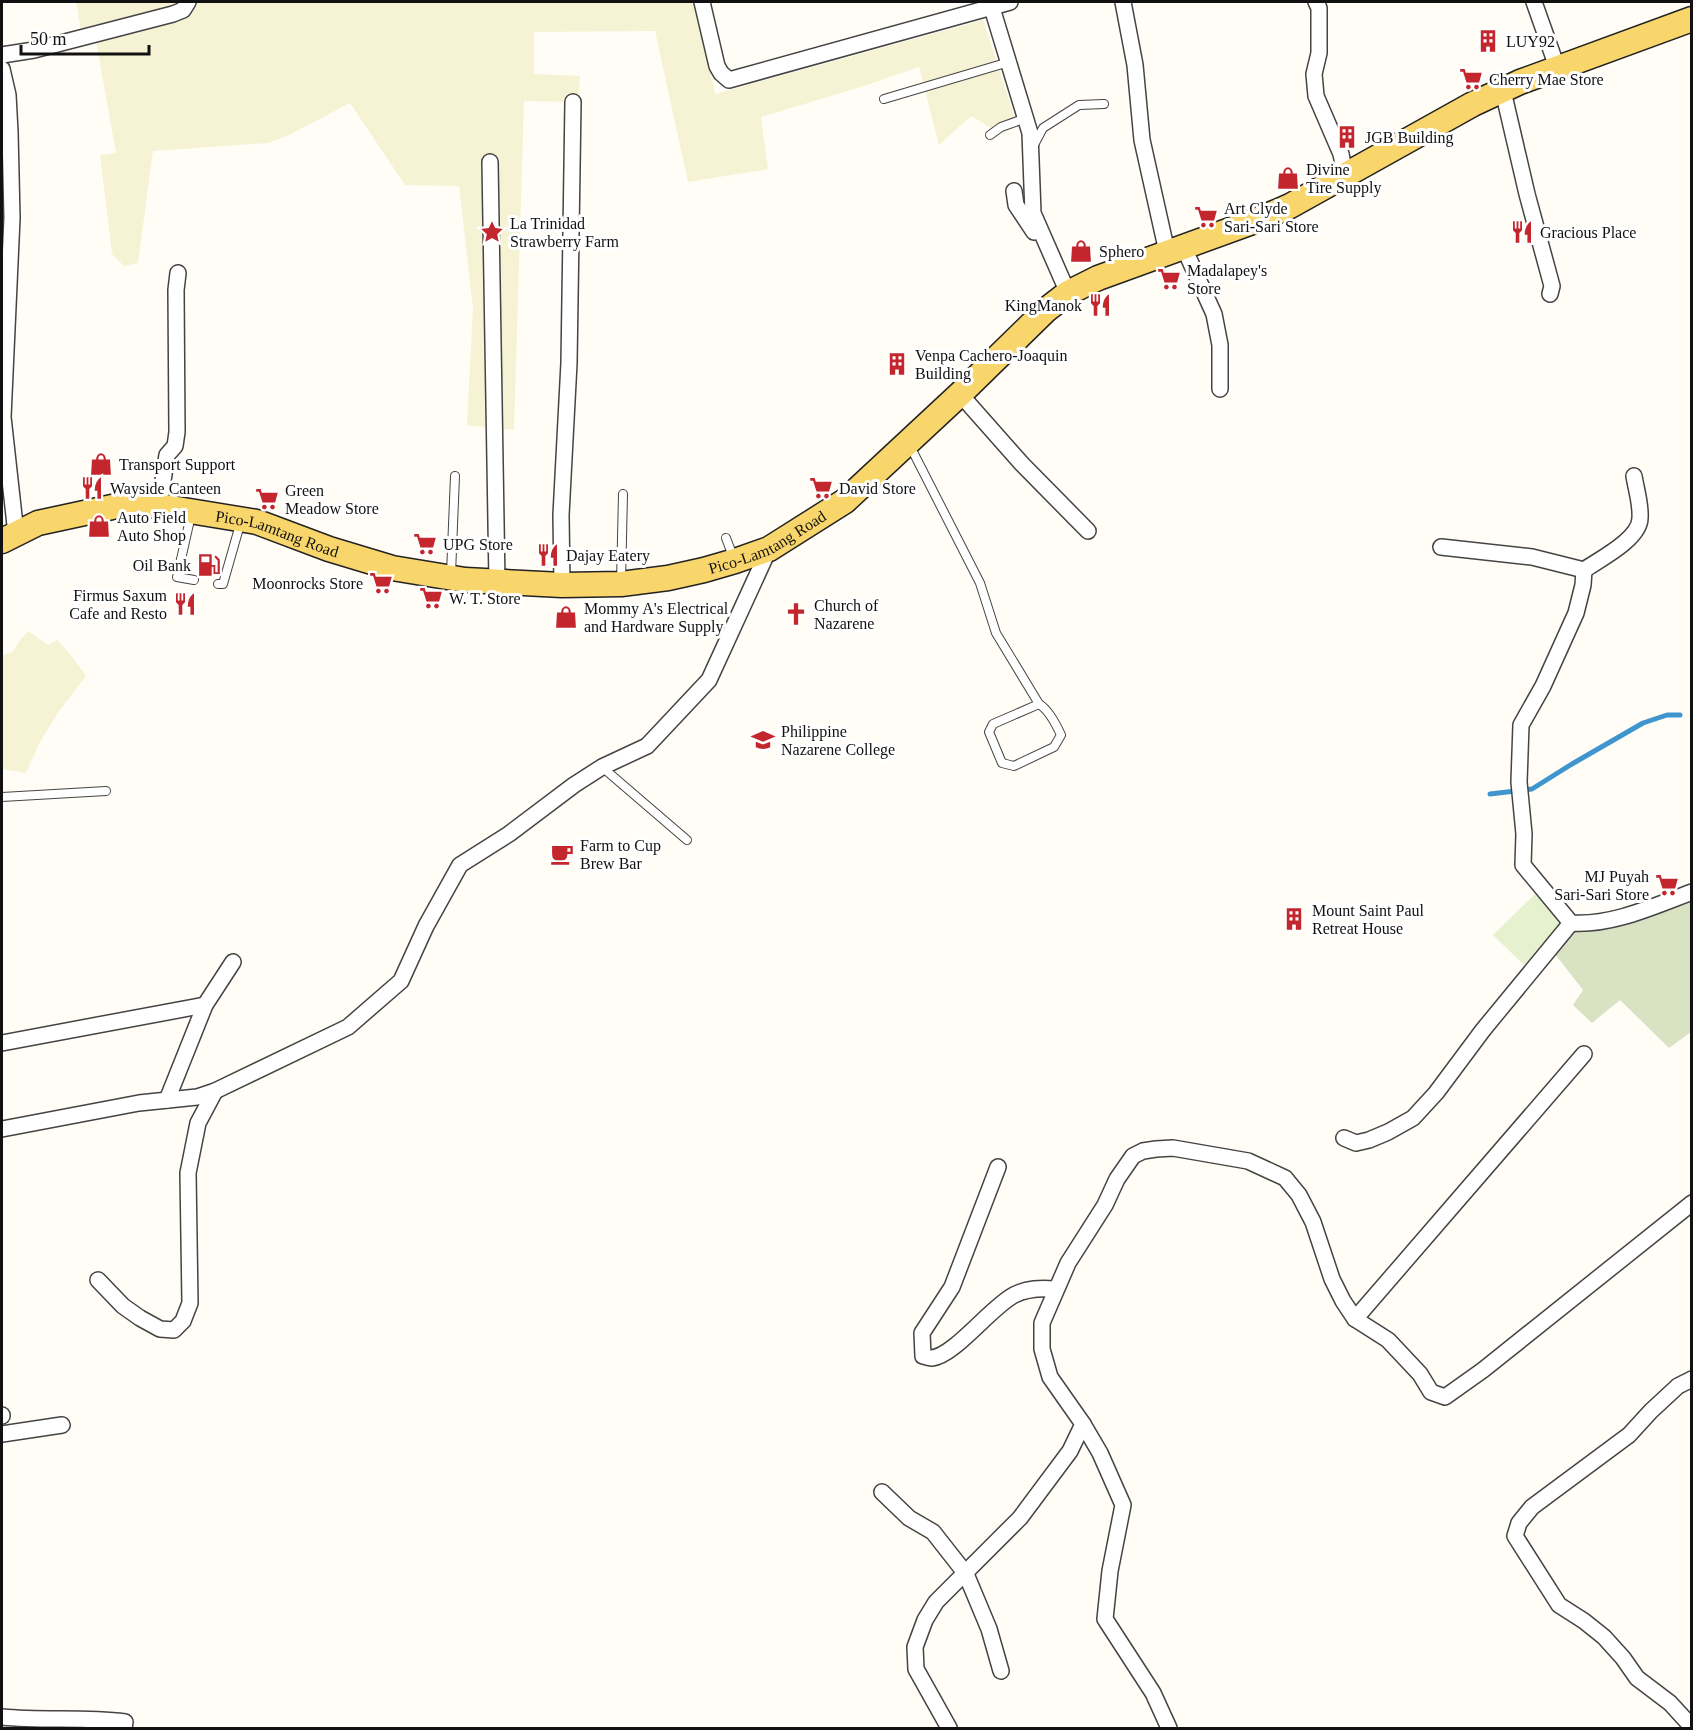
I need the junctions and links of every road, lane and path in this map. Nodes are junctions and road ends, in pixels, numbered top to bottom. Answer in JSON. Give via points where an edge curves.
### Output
{"nodes":[{"id":1,"x":188,"y":2,"type":"edge"},
{"id":2,"x":702,"y":2,"type":"edge"},
{"id":3,"x":1010,"y":2,"type":"edge"},
{"id":4,"x":1123,"y":2,"type":"edge"},
{"id":5,"x":1316,"y":2,"type":"edge"},
{"id":6,"x":1534,"y":2,"type":"edge"},
{"id":7,"x":992,"y":8,"type":"junction"},
{"id":8,"x":1692,"y":19,"type":"edge"},
{"id":9,"x":2,"y":55,"type":"edge"},
{"id":10,"x":1009,"y":62,"type":"junction"},
{"id":11,"x":1557,"y":67,"type":"junction"},
{"id":12,"x":2,"y":78,"type":"edge"},
{"id":13,"x":1503,"y":91,"type":"junction"},
{"id":14,"x":884,"y":99,"type":"dead end"},
{"id":15,"x":573,"y":102,"type":"dead end"},
{"id":16,"x":1104,"y":104,"type":"dead end"},
{"id":17,"x":1026,"y":118,"type":"junction"},
{"id":18,"x":990,"y":135,"type":"dead end"},
{"id":19,"x":1030,"y":152,"type":"junction"},
{"id":20,"x":490,"y":162,"type":"dead end"},
{"id":21,"x":1345,"y":174,"type":"junction"},
{"id":22,"x":1014,"y":191,"type":"dead end"},
{"id":23,"x":1175,"y":250,"type":"junction"},
{"id":24,"x":1050,"y":254,"type":"junction"},
{"id":25,"x":7,"y":257,"type":"edge"},
{"id":26,"x":178,"y":273,"type":"dead end"},
{"id":27,"x":1068,"y":293,"type":"junction"},
{"id":28,"x":1550,"y":294,"type":"dead end"},
{"id":29,"x":1220,"y":389,"type":"dead end"},
{"id":30,"x":960,"y":394,"type":"junction"},
{"id":31,"x":908,"y":443,"type":"junction"},
{"id":32,"x":455,"y":476,"type":"dead end"},
{"id":33,"x":1634,"y":476,"type":"dead end"},
{"id":34,"x":623,"y":494,"type":"dead end"},
{"id":35,"x":159,"y":506,"type":"junction"},
{"id":36,"x":192,"y":511,"type":"junction"},
{"id":37,"x":242,"y":519,"type":"junction"},
{"id":38,"x":1088,"y":531,"type":"dead end"},
{"id":39,"x":9,"y":537,"type":"edge"},
{"id":40,"x":726,"y":538,"type":"dead end"},
{"id":41,"x":1441,"y":547,"type":"dead end"},
{"id":42,"x":769,"y":549,"type":"junction"},
{"id":43,"x":735,"y":561,"type":"junction"},
{"id":44,"x":1584,"y":570,"type":"junction"},
{"id":45,"x":450,"y":578,"type":"junction"},
{"id":46,"x":194,"y":580,"type":"dead end"},
{"id":47,"x":497,"y":582,"type":"junction"},
{"id":48,"x":218,"y":584,"type":"dead end"},
{"id":49,"x":621,"y":584,"type":"junction"},
{"id":50,"x":562,"y":585,"type":"junction"},
{"id":51,"x":1039,"y":704,"type":"junction"},
{"id":52,"x":602,"y":767,"type":"junction"},
{"id":53,"x":106,"y":791,"type":"dead end"},
{"id":54,"x":2,"y":797,"type":"edge"},
{"id":55,"x":687,"y":840,"type":"dead end"},
{"id":56,"x":1692,"y":892,"type":"edge"},
{"id":57,"x":1571,"y":923,"type":"junction"},
{"id":58,"x":233,"y":962,"type":"dead end"},
{"id":59,"x":205,"y":1005,"type":"junction"},
{"id":60,"x":2,"y":1043,"type":"edge"},
{"id":61,"x":1584,"y":1054,"type":"dead end"},
{"id":62,"x":215,"y":1090,"type":"junction"},
{"id":63,"x":167,"y":1100,"type":"junction"},
{"id":64,"x":2,"y":1128,"type":"edge"},
{"id":65,"x":1344,"y":1138,"type":"dead end"},
{"id":66,"x":998,"y":1167,"type":"dead end"},
{"id":67,"x":1692,"y":1203,"type":"edge"},
{"id":68,"x":98,"y":1280,"type":"dead end"},
{"id":69,"x":1055,"y":1290,"type":"junction"},
{"id":70,"x":1355,"y":1318,"type":"junction"},
{"id":71,"x":1692,"y":1379,"type":"edge"},
{"id":72,"x":1083,"y":1424,"type":"junction"},
{"id":73,"x":62,"y":1425,"type":"dead end"},
{"id":74,"x":2,"y":1434,"type":"edge"},
{"id":75,"x":882,"y":1492,"type":"dead end"},
{"id":76,"x":966,"y":1574,"type":"junction"},
{"id":77,"x":1001,"y":1671,"type":"dead end"},
{"id":78,"x":2,"y":1717,"type":"edge"},
{"id":79,"x":29,"y":1724,"type":"edge"},
{"id":80,"x":1692,"y":1727,"type":"edge"},
{"id":81,"x":124,"y":1728,"type":"edge"},
{"id":82,"x":949,"y":1728,"type":"edge"},
{"id":83,"x":1169,"y":1728,"type":"edge"}],
"edges":[{"from":1,"to":9,"type":"street","via":[[183,10],[173,14]]},
{"from":2,"to":7,"type":"street","via":[[717,66],[729,80]]},
{"from":3,"to":7,"type":"street"},
{"from":4,"to":23,"type":"street","via":[[1136,65],[1142,140],[1162,223]]},
{"from":5,"to":21,"type":"street","via":[[1316,96],[1341,154]]},
{"from":6,"to":11,"type":"street"},
{"from":7,"to":10,"type":"street"},
{"from":8,"to":11,"type":"main road","name":"Pico-Lamtang Road"},
{"from":10,"to":14,"type":"lane"},
{"from":10,"to":17,"type":"street"},
{"from":11,"to":13,"type":"main road","name":"Pico-Lamtang Road"},
{"from":12,"to":25,"type":"street","via":[[10,132]]},
{"from":13,"to":21,"type":"main road","name":"Pico-Lamtang Road"},
{"from":13,"to":28,"type":"street","via":[[1552,286]]},
{"from":15,"to":50,"type":"street"},
{"from":16,"to":19,"type":"lane","via":[[1079,105],[1043,128]]},
{"from":17,"to":18,"type":"lane"},
{"from":17,"to":19,"type":"street"},
{"from":19,"to":24,"type":"street","via":[[1033,213]]},
{"from":20,"to":47,"type":"street"},
{"from":21,"to":23,"type":"main road","name":"Pico-Lamtang Road","via":[[1290,206]]},
{"from":22,"to":24,"type":"street","via":[[1042,256]]},
{"from":23,"to":27,"type":"main road","name":"Pico-Lamtang Road"},
{"from":23,"to":29,"type":"street","via":[[1215,314]]},
{"from":24,"to":27,"type":"street"},
{"from":25,"to":39,"type":"street","via":[[3,417]]},
{"from":26,"to":35,"type":"street","via":[[177,432],[175,446],[167,455]]},
{"from":27,"to":30,"type":"main road","name":"Pico-Lamtang Road"},
{"from":30,"to":31,"type":"main road","name":"Pico-Lamtang Road"},
{"from":30,"to":38,"type":"street"},
{"from":31,"to":42,"type":"main road","name":"Pico-Lamtang Road","via":[[845,501]]},
{"from":31,"to":51,"type":"lane","via":[[980,583],[996,633]]},
{"from":32,"to":45,"type":"lane"},
{"from":33,"to":44,"type":"street","via":[[1641,520],[1638,527],[1626,541]]},
{"from":34,"to":49,"type":"lane"},
{"from":35,"to":36,"type":"main road","name":"Pico-Lamtang Road"},
{"from":35,"to":39,"type":"main road","name":"Pico-Lamtang Road","via":[[126,504],[38,523]]},
{"from":36,"to":37,"type":"main road","name":"Pico-Lamtang Road"},
{"from":36,"to":46,"type":"lane","via":[[177,577]]},
{"from":37,"to":45,"type":"main road","name":"Pico-Lamtang Road","via":[[392,568]]},
{"from":37,"to":48,"type":"lane","via":[[223,584]]},
{"from":40,"to":43,"type":"lane"},
{"from":41,"to":44,"type":"street","via":[[1532,557]]},
{"from":42,"to":43,"type":"main road","name":"Pico-Lamtang Road"},
{"from":42,"to":52,"type":"street","via":[[709,680],[647,746]]},
{"from":43,"to":49,"type":"main road","name":"Pico-Lamtang Road"},
{"from":44,"to":57,"type":"street","via":[[1576,613],[1521,725],[1523,865]]},
{"from":45,"to":47,"type":"main road","name":"Pico-Lamtang Road"},
{"from":47,"to":50,"type":"main road","name":"Pico-Lamtang Road"},
{"from":49,"to":50,"type":"main road","name":"Pico-Lamtang Road"},
{"from":51,"to":51,"type":"lane","via":[[1061,735],[1058,742],[1014,766],[1002,763],[989,732],[993,724]]},
{"from":52,"to":55,"type":"lane"},
{"from":52,"to":62,"type":"street","via":[[460,865],[401,981],[348,1027]]},
{"from":53,"to":54,"type":"lane"},
{"from":56,"to":57,"type":"street","via":[[1623,916],[1587,924]]},
{"from":57,"to":65,"type":"street","via":[[1413,1118],[1368,1140],[1356,1143]]},
{"from":58,"to":59,"type":"street"},
{"from":59,"to":60,"type":"street"},
{"from":59,"to":63,"type":"street"},
{"from":61,"to":70,"type":"street"},
{"from":62,"to":63,"type":"street","via":[[197,1097]]},
{"from":62,"to":68,"type":"street","via":[[198,1123],[188,1173],[190,1303],[183,1321],[174,1330],[159,1329],[123,1306]]},
{"from":63,"to":64,"type":"street"},
{"from":66,"to":69,"type":"street","via":[[952,1287],[922,1333],[923,1356],[932,1358],[947,1352],[1014,1295],[1040,1287]]},
{"from":67,"to":70,"type":"street","via":[[1445,1397],[1431,1392],[1388,1340]]},
{"from":69,"to":70,"type":"street","via":[[1133,1156],[1173,1148],[1248,1161],[1285,1178],[1299,1194],[1313,1222],[1332,1279]]},
{"from":69,"to":72,"type":"street","via":[[1042,1323],[1042,1349],[1050,1377]]},
{"from":71,"to":80,"type":"street","via":[[1678,1386],[1629,1435],[1532,1507],[1519,1523],[1515,1536],[1559,1605],[1604,1637],[1637,1678],[1670,1703]]},
{"from":72,"to":76,"type":"street","via":[[1070,1451],[1020,1518]]},
{"from":72,"to":83,"type":"street","via":[[1123,1505],[1105,1619],[1153,1693]]},
{"from":73,"to":74,"type":"street"},
{"from":75,"to":76,"type":"street","via":[[909,1518],[933,1532]]},
{"from":76,"to":77,"type":"street"},
{"from":76,"to":82,"type":"street","via":[[936,1602],[915,1647],[916,1670]]},
{"from":78,"to":79,"type":"street"},
{"from":79,"to":81,"type":"street","via":[[101,1719],[125,1722]]}]}
